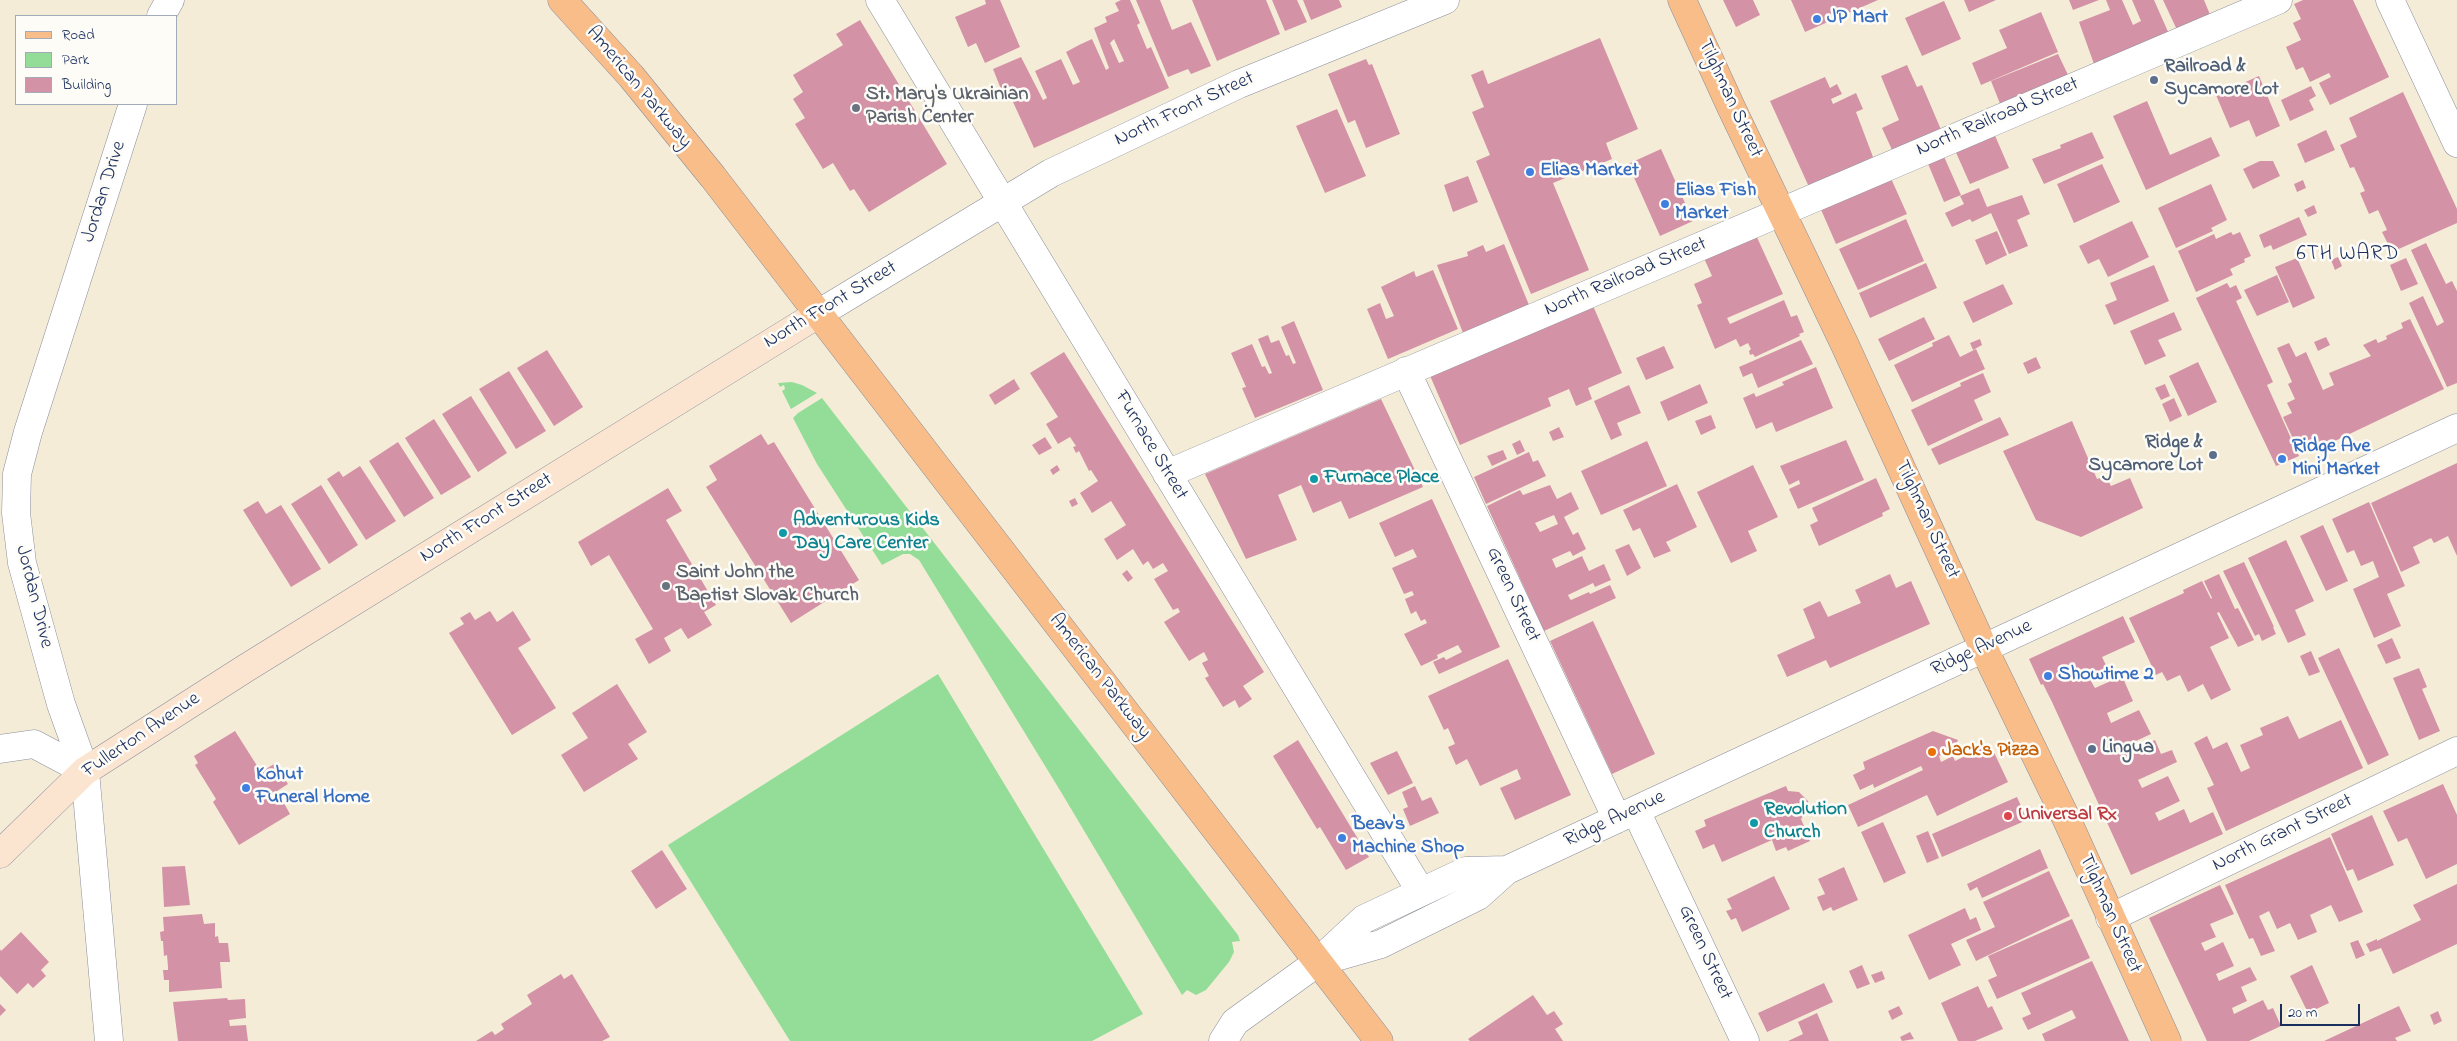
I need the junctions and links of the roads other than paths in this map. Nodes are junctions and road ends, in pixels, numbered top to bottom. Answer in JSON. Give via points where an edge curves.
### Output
{"nodes":[{"id":1,"x":170,"y":0,"type":"edge"},
{"id":2,"x":562,"y":0,"type":"edge"},
{"id":3,"x":880,"y":0,"type":"edge"},
{"id":4,"x":1445,"y":0,"type":"edge"},
{"id":5,"x":1682,"y":0,"type":"edge"},
{"id":6,"x":2278,"y":0,"type":"edge"},
{"id":7,"x":2390,"y":0,"type":"edge"},
{"id":8,"x":162,"y":15,"type":"edge"},
{"id":9,"x":133,"y":105,"type":"edge"},
{"id":10,"x":2457,"y":144,"type":"edge"},
{"id":11,"x":1002,"y":202,"type":"junction"},
{"id":12,"x":1782,"y":212,"type":"junction"},
{"id":13,"x":818,"y":314,"type":"junction"},
{"id":14,"x":1406,"y":371,"type":"junction"},
{"id":15,"x":2457,"y":428,"type":"edge"},
{"id":16,"x":1167,"y":474,"type":"junction"},
{"id":17,"x":1984,"y":649,"type":"junction"},
{"id":18,"x":246,"y":668,"type":"joint"},
{"id":19,"x":0,"y":749,"type":"edge"},
{"id":20,"x":2457,"y":751,"type":"edge"},
{"id":21,"x":85,"y":771,"type":"junction"},
{"id":22,"x":1626,"y":815,"type":"junction"},
{"id":23,"x":0,"y":854,"type":"edge"},
{"id":24,"x":1508,"y":870,"type":"junction"},
{"id":25,"x":1421,"y":892,"type":"junction"},
{"id":26,"x":2110,"y":918,"type":"junction"},
{"id":27,"x":1318,"y":962,"type":"junction"},
{"id":28,"x":108,"y":1041,"type":"edge"},
{"id":29,"x":1223,"y":1041,"type":"edge"},
{"id":30,"x":1380,"y":1041,"type":"edge"},
{"id":31,"x":1745,"y":1041,"type":"edge"},
{"id":32,"x":2168,"y":1041,"type":"edge"}],
"edges":[{"from":1,"to":8,"type":"street"},
{"from":2,"to":13,"type":"main road","name":"American Parkway","via":[[631,76]]},
{"from":3,"to":11,"type":"street","name":"Furnace Street"},
{"from":4,"to":11,"type":"street","name":"North Front Street","via":[[1239,84],[1051,173]]},
{"from":5,"to":12,"type":"main road","name":"Tilghman Street"},
{"from":6,"to":12,"type":"street","name":"North Railroad Street"},
{"from":7,"to":10,"type":"street"},
{"from":9,"to":21,"type":"street","name":"Jordan Drive","via":[[17,474],[16,513],[22,563],[61,704]]},
{"from":11,"to":13,"type":"street","name":"North Front Street"},
{"from":11,"to":16,"type":"street","name":"Furnace Street"},
{"from":12,"to":14,"type":"street","name":"North Railroad Street"},
{"from":12,"to":17,"type":"main road","name":"Tilghman Street"},
{"from":13,"to":18,"type":"main road","name":"North Front Street"},
{"from":13,"to":27,"type":"main road","name":"American Parkway"},
{"from":14,"to":16,"type":"street","name":"North Railroad Street"},
{"from":14,"to":22,"type":"street","name":"Green Street"},
{"from":15,"to":17,"type":"street","name":"Ridge Avenue"},
{"from":16,"to":25,"type":"street","name":"Furnace Street"},
{"from":17,"to":22,"type":"street","name":"Ridge Avenue"},
{"from":17,"to":26,"type":"main road","name":"Tilghman Street","via":[[2067,820]]},
{"from":18,"to":21,"type":"main road","name":"Fullerton Avenue"},
{"from":19,"to":21,"type":"street","via":[[34,744]]},
{"from":20,"to":26,"type":"street","name":"North Grant Street"},
{"from":21,"to":23,"type":"main road","name":"Fullerton Avenue"},
{"from":21,"to":28,"type":"street","name":"Jordan Drive"},
{"from":22,"to":24,"type":"street","name":"Ridge Avenue"},
{"from":22,"to":31,"type":"street","name":"Green Street"},
{"from":24,"to":25,"type":"street","name":"Ridge Avenue","via":[[1466,871]]},
{"from":24,"to":27,"type":"street","name":"Ridge Avenue","via":[[1478,896],[1381,944]]},
{"from":25,"to":27,"type":"street","name":"Ridge Avenue","via":[[1364,919]]},
{"from":26,"to":32,"type":"main road","name":"Tilghman Street"},
{"from":27,"to":29,"type":"street","via":[[1235,1022]]},
{"from":27,"to":30,"type":"main road","name":"American Parkway"}]}
